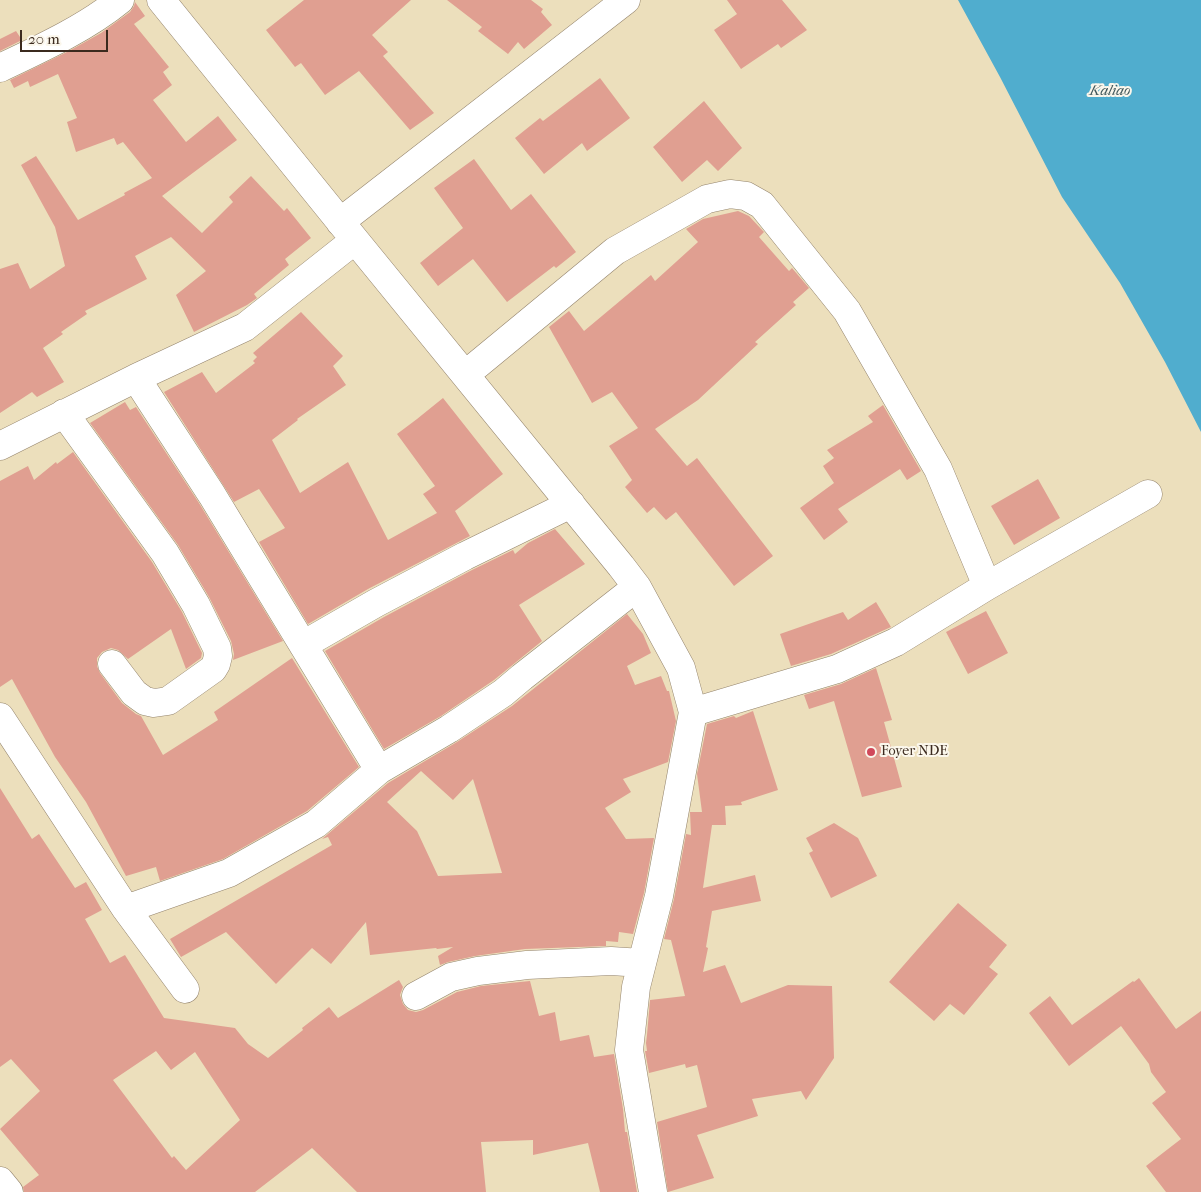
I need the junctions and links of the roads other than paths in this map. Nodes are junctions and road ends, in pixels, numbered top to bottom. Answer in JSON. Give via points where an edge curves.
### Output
{"nodes":[{"id":1,"x":120,"y":0,"type":"edge"},
{"id":2,"x":161,"y":0,"type":"edge"},
{"id":3,"x":626,"y":0,"type":"edge"},
{"id":4,"x":0,"y":68,"type":"edge"},
{"id":5,"x":348,"y":230,"type":"junction"},
{"id":6,"x":466,"y":374,"type":"junction"},
{"id":7,"x":136,"y":378,"type":"junction"},
{"id":8,"x":64,"y":413,"type":"junction"},
{"id":9,"x":0,"y":446,"type":"edge"},
{"id":10,"x":1148,"y":494,"type":"dead end"},
{"id":11,"x":571,"y":504,"type":"junction"},
{"id":12,"x":987,"y":586,"type":"junction"},
{"id":13,"x":636,"y":587,"type":"junction"},
{"id":14,"x":303,"y":645,"type":"junction"},
{"id":15,"x":112,"y":664,"type":"dead end"},
{"id":16,"x":692,"y":712,"type":"junction"},
{"id":17,"x":0,"y":717,"type":"edge"},
{"id":18,"x":380,"y":770,"type":"junction"},
{"id":19,"x":126,"y":910,"type":"junction"},
{"id":20,"x":642,"y":963,"type":"junction"},
{"id":21,"x":185,"y":989,"type":"dead end"},
{"id":22,"x":416,"y":996,"type":"dead end"},
{"id":23,"x":0,"y":1181,"type":"edge"},
{"id":24,"x":9,"y":1192,"type":"edge"},
{"id":25,"x":654,"y":1192,"type":"edge"}],
"edges":[{"from":1,"to":4,"type":"street","via":[[103,14]]},
{"from":2,"to":5,"type":"street"},
{"from":3,"to":5,"type":"street"},
{"from":5,"to":6,"type":"street"},
{"from":5,"to":7,"type":"street","via":[[245,327]]},
{"from":6,"to":11,"type":"street"},
{"from":6,"to":12,"type":"street","via":[[615,251],[707,199],[730,194],[746,196],[762,205],[847,311],[938,469]]},
{"from":7,"to":8,"type":"street"},
{"from":7,"to":14,"type":"street"},
{"from":8,"to":9,"type":"street"},
{"from":8,"to":15,"type":"street","via":[[165,553],[196,605],[218,656],[213,669],[168,701],[154,703],[134,693]]},
{"from":10,"to":12,"type":"street"},
{"from":11,"to":13,"type":"street"},
{"from":11,"to":14,"type":"street","via":[[465,556]]},
{"from":12,"to":16,"type":"street","via":[[896,642],[837,669]]},
{"from":13,"to":16,"type":"street","via":[[681,668]]},
{"from":13,"to":18,"type":"street","via":[[503,693]]},
{"from":14,"to":18,"type":"street"},
{"from":16,"to":20,"type":"street","via":[[659,896]]},
{"from":17,"to":19,"type":"street"},
{"from":18,"to":19,"type":"street","via":[[316,824],[229,873]]},
{"from":19,"to":21,"type":"street"},
{"from":20,"to":22,"type":"street","via":[[611,961],[527,965],[478,971],[451,977]]},
{"from":20,"to":25,"type":"street","via":[[629,1050]]},
{"from":23,"to":24,"type":"street"}]}
